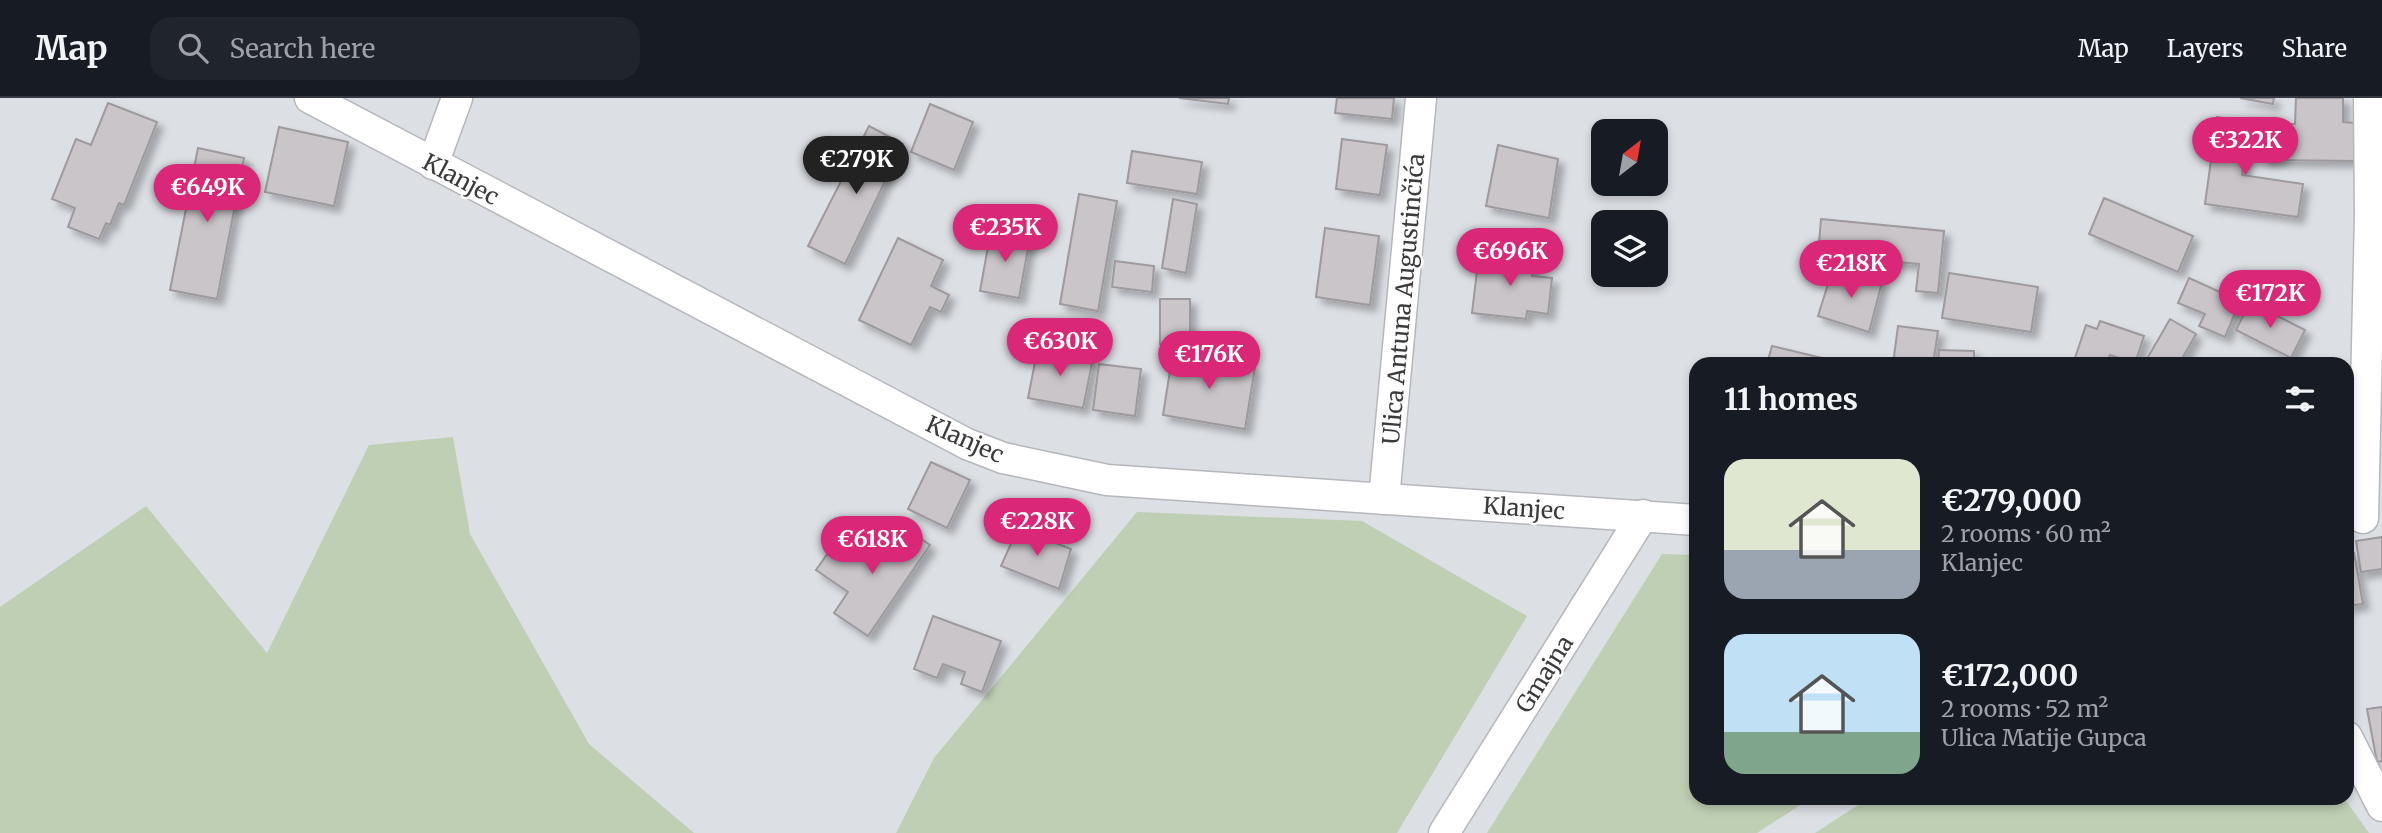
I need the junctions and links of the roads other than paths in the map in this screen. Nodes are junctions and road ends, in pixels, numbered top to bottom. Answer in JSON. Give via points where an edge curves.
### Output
{"nodes":[{"id":1,"x":310,"y":98,"type":"edge"},
{"id":2,"x":457,"y":98,"type":"edge"},
{"id":3,"x":1421,"y":98,"type":"edge"},
{"id":4,"x":2369,"y":98,"type":"edge"},
{"id":5,"x":433,"y":164,"type":"junction"},
{"id":6,"x":1384,"y":499,"type":"junction"},
{"id":7,"x":1643,"y":515,"type":"junction"},
{"id":8,"x":2364,"y":518,"type":"edge"},
{"id":9,"x":1689,"y":519,"type":"edge"},
{"id":10,"x":2354,"y":751,"type":"edge"},
{"id":11,"x":2382,"y":806,"type":"edge"},
{"id":12,"x":1444,"y":833,"type":"edge"}],
"edges":[{"from":1,"to":5,"type":"street","name":"Klanjec"},
{"from":2,"to":5,"type":"street"},
{"from":3,"to":6,"type":"street","name":"Ulica Antuna Augustinčića"},
{"from":4,"to":8,"type":"street"},
{"from":5,"to":6,"type":"street","name":"Klanjec","via":[[967,444],[1003,458],[1107,480]]},
{"from":6,"to":7,"type":"street","name":"Klanjec"},
{"from":7,"to":9,"type":"street","name":"Klanjec"},
{"from":7,"to":12,"type":"street","name":"Gmajna"},
{"from":10,"to":11,"type":"street"}]}
